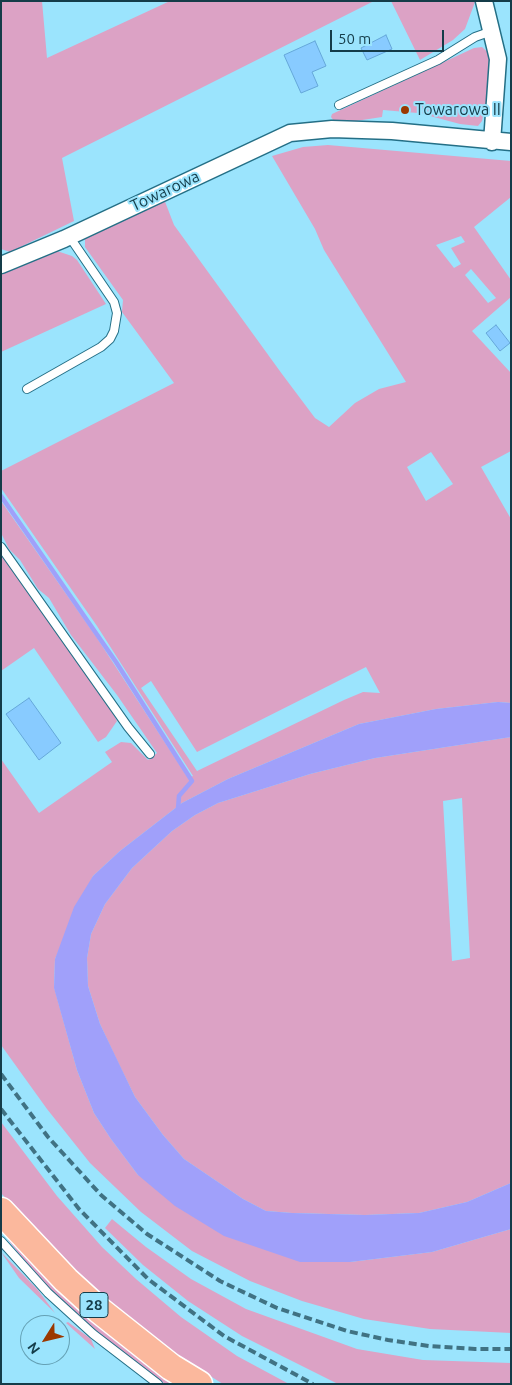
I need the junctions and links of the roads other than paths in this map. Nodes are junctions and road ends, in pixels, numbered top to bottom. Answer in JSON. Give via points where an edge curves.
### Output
{"nodes":[{"id":1,"x":484,"y":1,"type":"edge"},
{"id":2,"x":492,"y":31,"type":"junction"},
{"id":3,"x":339,"y":105,"type":"dead end"},
{"id":4,"x":492,"y":142,"type":"junction"},
{"id":5,"x":511,"y":142,"type":"edge"},
{"id":6,"x":69,"y":236,"type":"junction"},
{"id":7,"x":1,"y":265,"type":"edge"},
{"id":8,"x":27,"y":389,"type":"dead end"},
{"id":9,"x":1,"y":546,"type":"edge"},
{"id":10,"x":150,"y":754,"type":"dead end"},
{"id":11,"x":2,"y":1213,"type":"edge"},
{"id":12,"x":1,"y":1241,"type":"edge"},
{"id":13,"x":158,"y":1384,"type":"edge"},
{"id":14,"x":198,"y":1384,"type":"edge"}],
"edges":[{"from":1,"to":2,"type":"street"},
{"from":2,"to":3,"type":"lane","via":[[475,37],[438,60]]},
{"from":2,"to":4,"type":"street","via":[[498,69]]},
{"from":4,"to":5,"type":"street","name":"Towarowa"},
{"from":4,"to":6,"type":"street","name":"Towarowa","via":[[392,131],[301,130],[276,138]]},
{"from":6,"to":7,"type":"street","name":"Towarowa"},
{"from":6,"to":8,"type":"lane","via":[[114,302],[117,313],[114,331],[101,347]]},
{"from":9,"to":10,"type":"lane"},
{"from":11,"to":14,"type":"main road","number":"28","via":[[99,1310],[171,1367]]},
{"from":12,"to":13,"type":"lane","via":[[48,1293]]}]}
